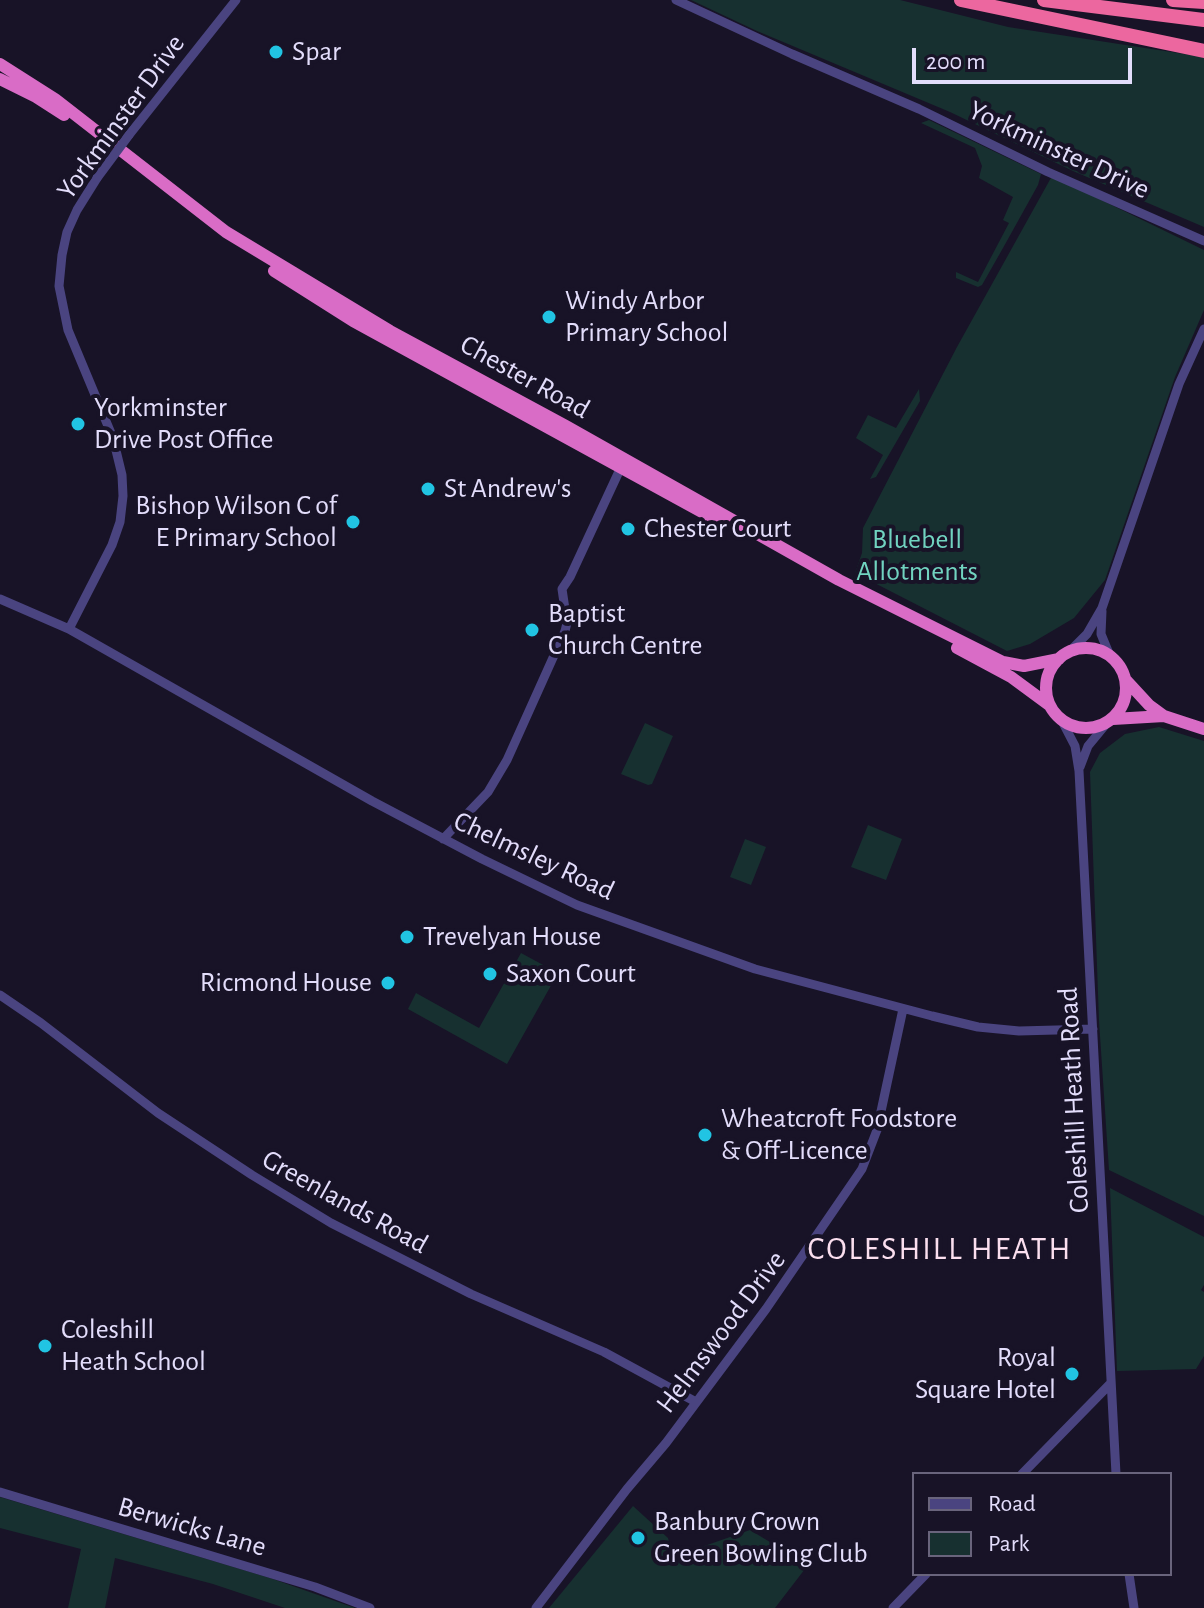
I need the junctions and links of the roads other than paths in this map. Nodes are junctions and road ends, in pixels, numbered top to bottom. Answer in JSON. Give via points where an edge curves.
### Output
{"nodes":[{"id":1,"x":236,"y":0,"type":"edge"},
{"id":2,"x":676,"y":0,"type":"edge"},
{"id":3,"x":961,"y":0,"type":"edge"},
{"id":4,"x":1044,"y":0,"type":"edge"},
{"id":5,"x":1173,"y":0,"type":"edge"},
{"id":6,"x":1204,"y":2,"type":"edge"},
{"id":7,"x":1204,"y":20,"type":"edge"},
{"id":8,"x":1204,"y":51,"type":"edge"},
{"id":9,"x":0,"y":64,"type":"edge"},
{"id":10,"x":0,"y":79,"type":"edge"},
{"id":11,"x":1204,"y":241,"type":"edge"},
{"id":12,"x":1204,"y":329,"type":"edge"},
{"id":13,"x":623,"y":463,"type":"junction"},
{"id":14,"x":0,"y":599,"type":"edge"},
{"id":15,"x":1102,"y":608,"type":"junction"},
{"id":16,"x":69,"y":629,"type":"junction"},
{"id":17,"x":1064,"y":655,"type":"junction"},
{"id":18,"x":1110,"y":656,"type":"junction"},
{"id":19,"x":1125,"y":679,"type":"junction"},
{"id":20,"x":1049,"y":705,"type":"junction"},
{"id":21,"x":1164,"y":716,"type":"junction"},
{"id":22,"x":1062,"y":721,"type":"junction"},
{"id":23,"x":1110,"y":721,"type":"junction"},
{"id":24,"x":1204,"y":729,"type":"edge"},
{"id":25,"x":1079,"y":771,"type":"junction"},
{"id":26,"x":443,"y":839,"type":"junction"},
{"id":27,"x":0,"y":995,"type":"edge"},
{"id":28,"x":903,"y":1009,"type":"junction"},
{"id":29,"x":1093,"y":1029,"type":"junction"},
{"id":30,"x":1111,"y":1383,"type":"junction"},
{"id":31,"x":696,"y":1402,"type":"junction"},
{"id":32,"x":1024,"y":1472,"type":"edge"},
{"id":33,"x":1116,"y":1472,"type":"edge"},
{"id":34,"x":0,"y":1492,"type":"edge"},
{"id":35,"x":924,"y":1576,"type":"edge"},
{"id":36,"x":1129,"y":1576,"type":"edge"},
{"id":37,"x":370,"y":1608,"type":"edge"},
{"id":38,"x":536,"y":1608,"type":"edge"},
{"id":39,"x":893,"y":1608,"type":"edge"},
{"id":40,"x":1134,"y":1608,"type":"edge"}],
"edges":[{"from":1,"to":16,"type":"street","name":"Yorkminster Drive","bridge":true,"via":[[97,178],[67,232],[59,286],[68,330],[113,438],[123,496],[120,522],[102,570]]},
{"from":2,"to":11,"type":"street","name":"Yorkminster Drive"},
{"from":3,"to":8,"type":"highway"},
{"from":4,"to":7,"type":"highway"},
{"from":5,"to":6,"type":"highway"},
{"from":9,"to":13,"type":"highway","name":"Chester Road","via":[[55,99],[248,247]]},
{"from":10,"to":13,"type":"highway","name":"Chester Road","via":[[66,116],[238,248],[325,304]]},
{"from":12,"to":15,"type":"street","via":[[1179,384]]},
{"from":13,"to":17,"type":"highway","name":"Chester Road","via":[[1003,662],[1024,666]]},
{"from":13,"to":20,"type":"highway","name":"Chester Road","via":[[1011,677]]},
{"from":13,"to":26,"type":"street","via":[[562,589],[565,631],[507,760],[488,792]]},
{"from":14,"to":16,"type":"street","name":"Chelmsley Road"},
{"from":15,"to":17,"type":"street","via":[[1087,634]]},
{"from":15,"to":18,"type":"street","via":[[1101,634]]},
{"from":16,"to":26,"type":"street","name":"Chelmsley Road"},
{"from":17,"to":18,"type":"highway","via":[[1091,648]]},
{"from":17,"to":20,"type":"highway","via":[[1052,667],[1046,685]]},
{"from":18,"to":19,"type":"highway"},
{"from":19,"to":21,"type":"highway"},
{"from":19,"to":23,"type":"highway","via":[[1125,700]]},
{"from":20,"to":22,"type":"highway"},
{"from":21,"to":23,"type":"highway"},
{"from":21,"to":24,"type":"highway"},
{"from":22,"to":23,"type":"highway","via":[[1084,729]]},
{"from":22,"to":25,"type":"street","name":"Coleshill Heath Road","via":[[1075,746]]},
{"from":23,"to":25,"type":"street","name":"Coleshill Heath Road","via":[[1088,746]]},
{"from":25,"to":29,"type":"street","name":"Coleshill Heath Road"},
{"from":26,"to":28,"type":"street","name":"Chelmsley Road","via":[[577,905],[755,969]]},
{"from":27,"to":31,"type":"street","name":"Greenlands Road","via":[[158,1113],[346,1232],[604,1352]]},
{"from":28,"to":29,"type":"street","name":"Chelmsley Road","via":[[978,1027]]},
{"from":28,"to":31,"type":"street","name":"Helmswood Drive","via":[[877,1130],[862,1169],[795,1270]]},
{"from":29,"to":30,"type":"street","name":"Coleshill Heath Road"},
{"from":30,"to":32,"type":"street"},
{"from":30,"to":33,"type":"street","name":"Coleshill Heath Road"},
{"from":31,"to":38,"type":"street","name":"Helmswood Drive"},
{"from":34,"to":37,"type":"street","name":"Berwicks Lane"},
{"from":35,"to":39,"type":"street"},
{"from":36,"to":40,"type":"street"}]}
